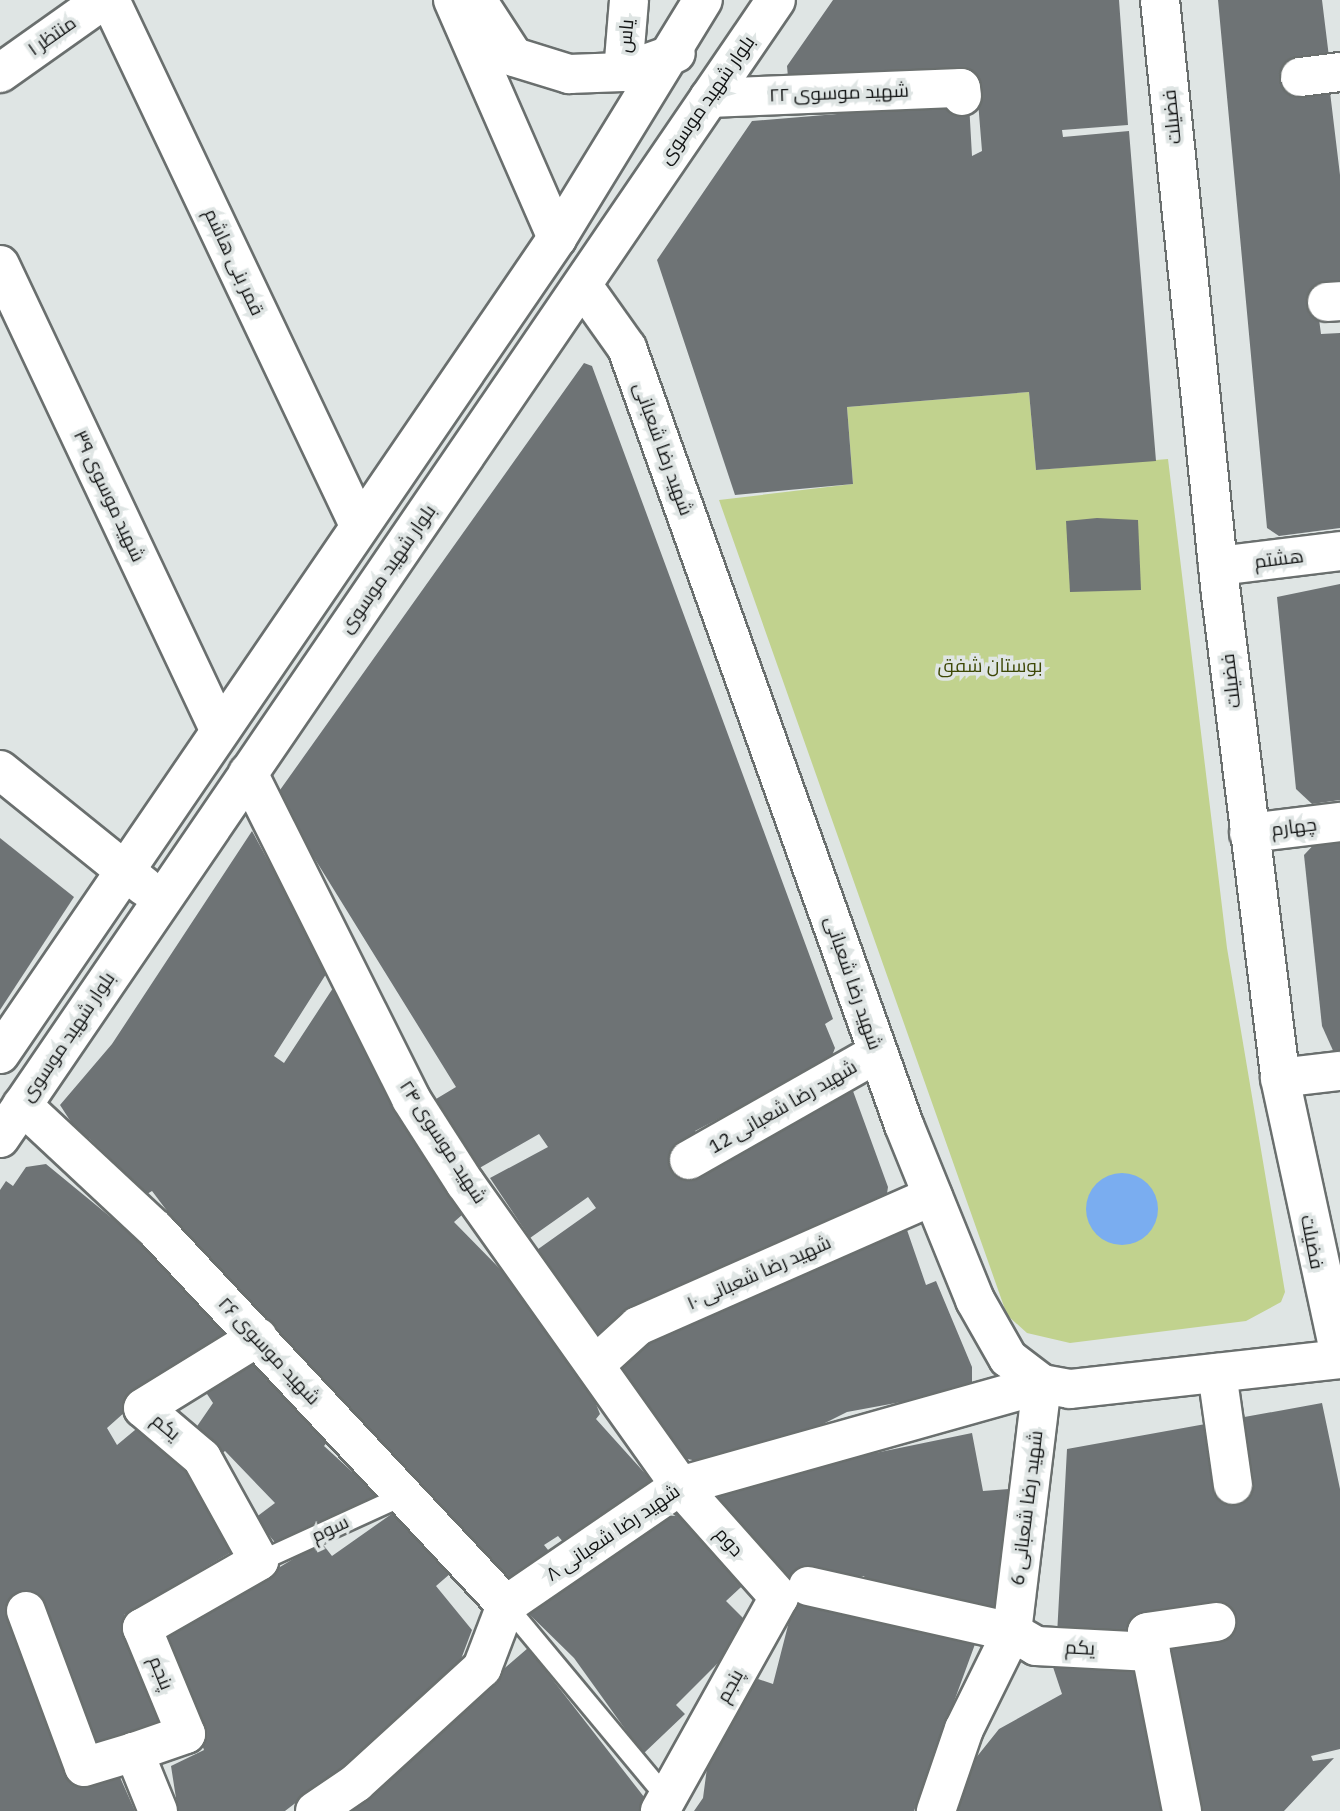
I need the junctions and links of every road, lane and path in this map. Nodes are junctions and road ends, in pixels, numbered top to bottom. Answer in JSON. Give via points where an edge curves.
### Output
{"nodes":[{"id":1,"x":103,"y":0,"type":"edge"},
{"id":2,"x":110,"y":0,"type":"edge"},
{"id":3,"x":453,"y":0,"type":"edge"},
{"id":4,"x":477,"y":0,"type":"edge"},
{"id":5,"x":629,"y":0,"type":"edge"},
{"id":6,"x":703,"y":0,"type":"edge"},
{"id":7,"x":776,"y":0,"type":"edge"},
{"id":8,"x":1160,"y":0,"type":"edge"},
{"id":9,"x":676,"y":53,"type":"junction"},
{"id":10,"x":623,"y":72,"type":"junction"},
{"id":11,"x":1340,"y":72,"type":"edge"},
{"id":12,"x":0,"y":73,"type":"edge"},
{"id":13,"x":1300,"y":77,"type":"dead end"},
{"id":14,"x":962,"y":96,"type":"dead end"},
{"id":15,"x":709,"y":98,"type":"junction"},
{"id":16,"x":557,"y":238,"type":"junction"},
{"id":17,"x":0,"y":265,"type":"edge"},
{"id":18,"x":583,"y":286,"type":"junction"},
{"id":19,"x":358,"y":523,"type":"junction"},
{"id":20,"x":1340,"y":551,"type":"edge"},
{"id":21,"x":1218,"y":566,"type":"junction"},
{"id":22,"x":218,"y":727,"type":"junction"},
{"id":23,"x":0,"y":770,"type":"edge"},
{"id":24,"x":248,"y":773,"type":"junction"},
{"id":25,"x":1340,"y":822,"type":"edge"},
{"id":26,"x":1249,"y":833,"type":"junction"},
{"id":27,"x":124,"y":874,"type":"junction"},
{"id":28,"x":162,"y":897,"type":"junction"},
{"id":29,"x":877,"y":1053,"type":"junction"},
{"id":30,"x":0,"y":1054,"type":"edge"},
{"id":31,"x":1340,"y":1071,"type":"edge"},
{"id":32,"x":1280,"y":1078,"type":"junction"},
{"id":33,"x":22,"y":1105,"type":"junction"},
{"id":34,"x":0,"y":1138,"type":"edge"},
{"id":35,"x":690,"y":1160,"type":"dead end"},
{"id":36,"x":933,"y":1196,"type":"junction"},
{"id":37,"x":258,"y":1337,"type":"junction"},
{"id":38,"x":1340,"y":1358,"type":"edge"},
{"id":39,"x":595,"y":1365,"type":"junction"},
{"id":40,"x":1217,"y":1373,"type":"junction"},
{"id":41,"x":1042,"y":1384,"type":"junction"},
{"id":42,"x":1233,"y":1485,"type":"dead end"},
{"id":43,"x":680,"y":1486,"type":"junction"},
{"id":44,"x":401,"y":1496,"type":"junction"},
{"id":45,"x":259,"y":1561,"type":"junction"},
{"id":46,"x":793,"y":1591,"type":"junction"},
{"id":47,"x":506,"y":1605,"type":"junction"},
{"id":48,"x":26,"y":1611,"type":"dead end"},
{"id":49,"x":1216,"y":1622,"type":"dead end"},
{"id":50,"x":1012,"y":1632,"type":"junction"},
{"id":51,"x":1151,"y":1652,"type":"junction"},
{"id":52,"x":134,"y":1752,"type":"junction"},
{"id":53,"x":664,"y":1804,"type":"edge"},
{"id":54,"x":158,"y":1811,"type":"edge"},
{"id":55,"x":316,"y":1811,"type":"edge"},
{"id":56,"x":936,"y":1811,"type":"edge"},
{"id":57,"x":1182,"y":1811,"type":"edge"}],
"edges":[{"from":1,"to":12,"type":"street","name":"منتظر ۱"},
{"from":2,"to":19,"type":"street","name":"قمر بنی هاشم"},
{"from":3,"to":16,"type":"street"},
{"from":4,"to":10,"type":"street","via":[[514,57],[569,74]]},
{"from":5,"to":10,"type":"street","name":"یاس"},
{"from":6,"to":9,"type":"street"},
{"from":7,"to":15,"type":"street","name":"بلوار شهید موسوی"},
{"from":8,"to":21,"type":"street","name":"فضیلت"},
{"from":9,"to":10,"type":"street"},
{"from":9,"to":16,"type":"street"},
{"from":11,"to":13,"type":"street"},
{"from":14,"to":15,"type":"street","name":"شهید موسوی ۲۲","via":[[961,88]]},
{"from":15,"to":18,"type":"street","name":"بلوار شهید موسوی"},
{"from":16,"to":19,"type":"street"},
{"from":17,"to":22,"type":"street","name":"شهید موسوی ۳۹"},
{"from":18,"to":24,"type":"street","name":"بلوار شهید موسوی"},
{"from":18,"to":29,"type":"street","name":"شهید رضا شعبانی","via":[[627,348]]},
{"from":19,"to":22,"type":"street"},
{"from":20,"to":21,"type":"street","name":"هشتم"},
{"from":21,"to":26,"type":"street","name":"فضیلت"},
{"from":22,"to":27,"type":"street"},
{"from":23,"to":27,"type":"street"},
{"from":24,"to":28,"type":"street","name":"بلوار شهید موسوی"},
{"from":24,"to":39,"type":"street","name":"شهید موسوی ۲۴","via":[[411,1099]]},
{"from":25,"to":26,"type":"street","name":"چهارم"},
{"from":26,"to":32,"type":"street","name":"فضیلت"},
{"from":27,"to":28,"type":"street"},
{"from":27,"to":30,"type":"street"},
{"from":28,"to":33,"type":"street","name":"بلوار شهید موسوی"},
{"from":29,"to":35,"type":"street","name":"شهید رضا شعبانی 12"},
{"from":29,"to":36,"type":"street","name":"شهید رضا شعبانی"},
{"from":31,"to":32,"type":"street"},
{"from":32,"to":38,"type":"street","name":"فضیلت"},
{"from":33,"to":34,"type":"street","name":"بلوار شهید موسوی"},
{"from":33,"to":37,"type":"street","name":"شهید موسوی ۲۶","via":[[155,1229]]},
{"from":36,"to":39,"type":"street","name":"شهید رضا شعبانی ۱۰","via":[[638,1326]]},
{"from":36,"to":41,"type":"street","name":"شهید رضا شعبانی","via":[[975,1300],[1008,1358]]},
{"from":37,"to":44,"type":"street","name":"شهید موسوی ۲۶"},
{"from":37,"to":45,"type":"street","name":"یکم","via":[[143,1408],[202,1458]]},
{"from":38,"to":40,"type":"street"},
{"from":39,"to":43,"type":"street","name":"شهید موسوی ۲۴"},
{"from":40,"to":41,"type":"street","via":[[1070,1389]]},
{"from":40,"to":42,"type":"street"},
{"from":41,"to":43,"type":"street","name":"شهید رضا شعبانی ۸"},
{"from":41,"to":50,"type":"street","name":"شهید رضا شعبانی 6"},
{"from":43,"to":46,"type":"street","name":"دوم"},
{"from":43,"to":47,"type":"street","name":"شهید رضا شعبانی ۸"},
{"from":44,"to":45,"type":"lane","name":"سوم"},
{"from":44,"to":47,"type":"street","name":"شهید موسوی ۲۶"},
{"from":45,"to":52,"type":"street","name":"پنجم","via":[[142,1628],[186,1734]]},
{"from":46,"to":50,"type":"street","name":"یکم"},
{"from":46,"to":53,"type":"street","name":"پنجم"},
{"from":47,"to":53,"type":"lane"},
{"from":47,"to":55,"type":"street","via":[[482,1668],[356,1783]]},
{"from":48,"to":52,"type":"street","via":[[84,1767]]},
{"from":49,"to":51,"type":"street","via":[[1147,1632]]},
{"from":50,"to":51,"type":"street","name":"یکم","via":[[1036,1646]]},
{"from":50,"to":56,"type":"street","name":"شهید رضا شعبانی 6","via":[[964,1729]]},
{"from":51,"to":57,"type":"street"},
{"from":52,"to":54,"type":"street"}]}
